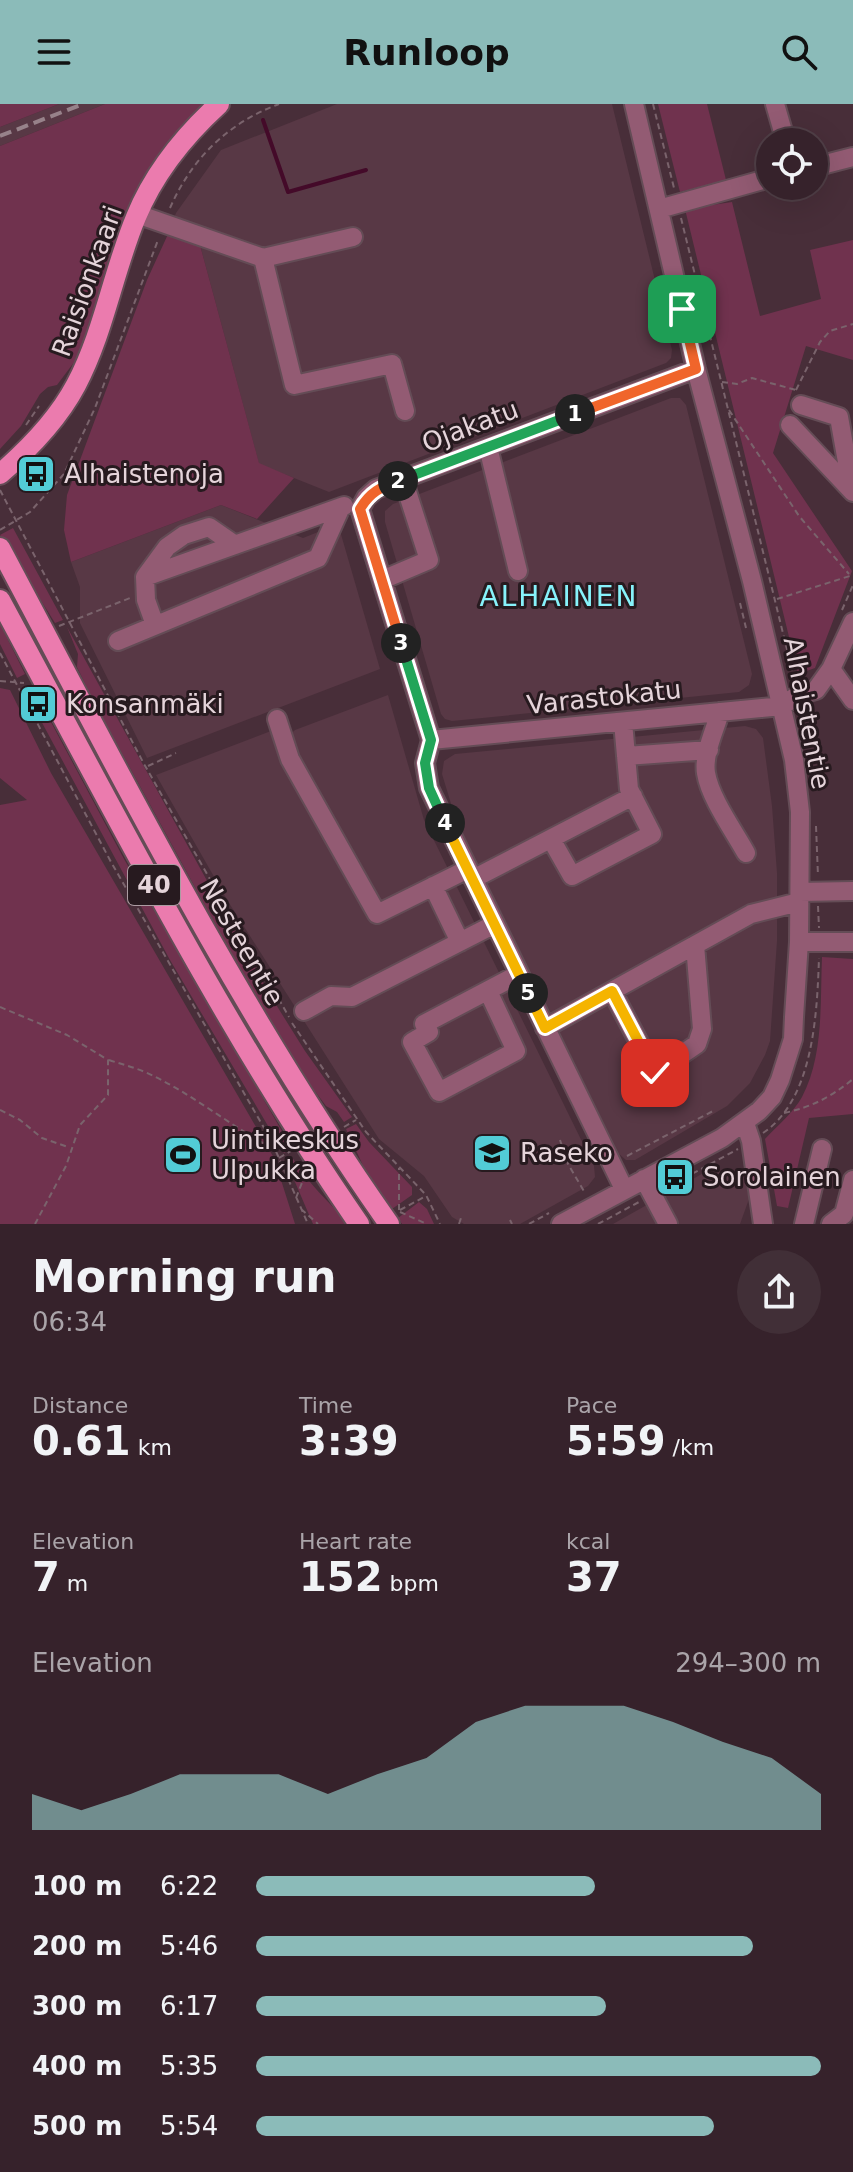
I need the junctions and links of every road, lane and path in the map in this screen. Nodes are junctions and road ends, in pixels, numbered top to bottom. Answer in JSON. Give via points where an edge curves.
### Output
{"nodes":[{"id":1,"x":219,"y":104,"type":"edge"},
{"id":2,"x":279,"y":104,"type":"edge"},
{"id":3,"x":634,"y":104,"type":"edge"},
{"id":4,"x":775,"y":104,"type":"edge"},
{"id":5,"x":782,"y":128,"type":"edge"},
{"id":6,"x":853,"y":157,"type":"edge"},
{"id":7,"x":828,"y":163,"type":"edge"},
{"id":8,"x":756,"y":182,"type":"edge"},
{"id":9,"x":659,"y":209,"type":"junction"},
{"id":10,"x":137,"y":214,"type":"junction"},
{"id":11,"x":164,"y":223,"type":"junction"},
{"id":12,"x":353,"y":237,"type":"dead end"},
{"id":13,"x":263,"y":258,"type":"junction"},
{"id":14,"x":853,"y":324,"type":"edge"},
{"id":15,"x":696,"y":369,"type":"junction"},
{"id":16,"x":721,"y":382,"type":"dead end"},
{"id":17,"x":798,"y":398,"type":"junction"},
{"id":18,"x":727,"y":405,"type":"dead end"},
{"id":19,"x":405,"y":411,"type":"dead end"},
{"id":20,"x":790,"y":425,"type":"dead end"},
{"id":21,"x":849,"y":444,"type":"edge"},
{"id":22,"x":488,"y":447,"type":"junction"},
{"id":23,"x":0,"y":474,"type":"edge"},
{"id":24,"x":36,"y":474,"type":"dead end"},
{"id":25,"x":403,"y":479,"type":"junction"},
{"id":26,"x":54,"y":488,"type":"junction"},
{"id":27,"x":0,"y":490,"type":"edge"},
{"id":28,"x":852,"y":491,"type":"edge"},
{"id":29,"x":363,"y":504,"type":"junction"},
{"id":30,"x":341,"y":507,"type":"junction"},
{"id":31,"x":16,"y":522,"type":"junction"},
{"id":32,"x":0,"y":530,"type":"edge"},
{"id":33,"x":235,"y":545,"type":"junction"},
{"id":34,"x":0,"y":548,"type":"edge"},
{"id":35,"x":518,"y":571,"type":"dead end"},
{"id":36,"x":851,"y":575,"type":"edge"},
{"id":37,"x":145,"y":577,"type":"junction"},
{"id":38,"x":382,"y":580,"type":"junction"},
{"id":39,"x":739,"y":597,"type":"dead end"},
{"id":40,"x":776,"y":599,"type":"dead end"},
{"id":41,"x":0,"y":600,"type":"edge"},
{"id":42,"x":68,"y":621,"type":"junction"},
{"id":43,"x":853,"y":622,"type":"edge"},
{"id":44,"x":155,"y":625,"type":"junction"},
{"id":45,"x":58,"y":626,"type":"dead end"},
{"id":46,"x":746,"y":629,"type":"dead end"},
{"id":47,"x":118,"y":641,"type":"dead end"},
{"id":48,"x":0,"y":653,"type":"edge"},
{"id":49,"x":831,"y":669,"type":"junction"},
{"id":50,"x":0,"y":681,"type":"edge"},
{"id":51,"x":16,"y":682,"type":"junction"},
{"id":52,"x":29,"y":685,"type":"dead end"},
{"id":53,"x":853,"y":700,"type":"edge"},
{"id":54,"x":782,"y":706,"type":"junction"},
{"id":55,"x":720,"y":712,"type":"junction"},
{"id":56,"x":277,"y":719,"type":"dead end"},
{"id":57,"x":623,"y":722,"type":"junction"},
{"id":58,"x":431,"y":740,"type":"junction"},
{"id":59,"x":709,"y":750,"type":"junction"},
{"id":60,"x":176,"y":753,"type":"dead end"},
{"id":61,"x":626,"y":756,"type":"junction"},
{"id":62,"x":146,"y":766,"type":"junction"},
{"id":63,"x":633,"y":796,"type":"junction"},
{"id":64,"x":551,"y":839,"type":"junction"},
{"id":65,"x":746,"y":853,"type":"dead end"},
{"id":66,"x":470,"y":874,"type":"junction"},
{"id":67,"x":433,"y":886,"type":"junction"},
{"id":68,"x":853,"y":891,"type":"edge"},
{"id":69,"x":800,"y":897,"type":"junction"},
{"id":70,"x":495,"y":924,"type":"junction"},
{"id":71,"x":460,"y":942,"type":"junction"},
{"id":72,"x":799,"y":942,"type":"junction"},
{"id":73,"x":853,"y":942,"type":"edge"},
{"id":74,"x":695,"y":945,"type":"junction"},
{"id":75,"x":519,"y":974,"type":"junction"},
{"id":76,"x":488,"y":991,"type":"junction"},
{"id":77,"x":612,"y":991,"type":"junction"},
{"id":78,"x":0,"y":1007,"type":"edge"},
{"id":79,"x":304,"y":1011,"type":"dead end"},
{"id":80,"x":545,"y":1028,"type":"junction"},
{"id":81,"x":108,"y":1060,"type":"junction"},
{"id":82,"x":853,"y":1079,"type":"edge"},
{"id":83,"x":0,"y":1110,"type":"edge"},
{"id":84,"x":713,"y":1111,"type":"dead end"},
{"id":85,"x":783,"y":1113,"type":"dead end"},
{"id":86,"x":357,"y":1119,"type":"junction"},
{"id":87,"x":745,"y":1123,"type":"junction"},
{"id":88,"x":342,"y":1128,"type":"dead end"},
{"id":89,"x":560,"y":1140,"type":"dead end"},
{"id":90,"x":71,"y":1148,"type":"junction"},
{"id":91,"x":274,"y":1149,"type":"junction"},
{"id":92,"x":822,"y":1149,"type":"dead end"},
{"id":93,"x":292,"y":1151,"type":"dead end"},
{"id":94,"x":278,"y":1159,"type":"junction"},
{"id":95,"x":611,"y":1163,"type":"junction"},
{"id":96,"x":399,"y":1168,"type":"junction"},
{"id":97,"x":306,"y":1174,"type":"dead end"},
{"id":98,"x":644,"y":1179,"type":"junction"},
{"id":99,"x":853,"y":1180,"type":"edge"},
{"id":100,"x":592,"y":1189,"type":"dead end"},
{"id":101,"x":624,"y":1189,"type":"junction"},
{"id":102,"x":426,"y":1195,"type":"junction"},
{"id":103,"x":296,"y":1198,"type":"junction"},
{"id":104,"x":300,"y":1208,"type":"junction"},
{"id":105,"x":843,"y":1216,"type":"edge"},
{"id":106,"x":394,"y":1218,"type":"edge"},
{"id":107,"x":461,"y":1218,"type":"dead end"},
{"id":108,"x":566,"y":1219,"type":"edge"},
{"id":109,"x":35,"y":1224,"type":"edge"},
{"id":110,"x":308,"y":1224,"type":"edge"},
{"id":111,"x":318,"y":1224,"type":"edge"},
{"id":112,"x":359,"y":1224,"type":"edge"},
{"id":113,"x":427,"y":1224,"type":"edge"},
{"id":114,"x":440,"y":1224,"type":"edge"},
{"id":115,"x":459,"y":1224,"type":"edge"},
{"id":116,"x":529,"y":1224,"type":"edge"},
{"id":117,"x":668,"y":1224,"type":"edge"},
{"id":118,"x":763,"y":1224,"type":"edge"},
{"id":119,"x":804,"y":1224,"type":"edge"}],
"edges":[{"from":1,"to":10,"type":"main road","name":"Raisionkaari","via":[[165,163]]},
{"from":2,"to":11,"type":"path","via":[[240,122],[213,143],[182,185]]},
{"from":3,"to":9,"type":"street","name":"Alhaistentie"},
{"from":4,"to":5,"type":"street"},
{"from":6,"to":7,"type":"street"},
{"from":8,"to":9,"type":"street"},
{"from":9,"to":15,"type":"street","name":"Alhaistentie"},
{"from":10,"to":11,"type":"street"},
{"from":10,"to":23,"type":"main road","name":"Raisionkaari","via":[[75,388],[43,431]]},
{"from":11,"to":13,"type":"street"},
{"from":11,"to":26,"type":"path","via":[[81,441]]},
{"from":12,"to":13,"type":"street"},
{"from":13,"to":19,"type":"street","via":[[294,385],[392,364]]},
{"from":14,"to":17,"type":"path","via":[[830,331],[820,342]]},
{"from":15,"to":22,"type":"street","name":"Ojakatu"},
{"from":15,"to":54,"type":"street","name":"Alhaistentie"},
{"from":16,"to":17,"type":"path","via":[[737,384],[752,378]]},
{"from":17,"to":21,"type":"street","via":[[839,417]]},
{"from":18,"to":36,"type":"path","via":[[799,516]]},
{"from":20,"to":28,"type":"street"},
{"from":21,"to":28,"type":"street"},
{"from":22,"to":25,"type":"street","name":"Ojakatu"},
{"from":22,"to":35,"type":"street"},
{"from":24,"to":26,"type":"path"},
{"from":25,"to":29,"type":"street","name":"Ojakatu","via":[[376,489]]},
{"from":25,"to":38,"type":"street","via":[[429,560]]},
{"from":26,"to":31,"type":"path"},
{"from":27,"to":31,"type":"path"},
{"from":29,"to":30,"type":"street","name":"Ojakatu"},
{"from":29,"to":38,"type":"street"},
{"from":30,"to":33,"type":"street","name":"Ojakatu"},
{"from":30,"to":44,"type":"street","via":[[318,558]]},
{"from":31,"to":32,"type":"path"},
{"from":31,"to":42,"type":"path"},
{"from":33,"to":37,"type":"street","name":"Ojakatu"},
{"from":33,"to":37,"type":"street","via":[[209,527],[184,535],[167,547]]},
{"from":34,"to":106,"type":"main road","name":"Nesteentie","number":"40","via":[[286,1071]]},
{"from":36,"to":40,"type":"path"},
{"from":37,"to":44,"type":"street"},
{"from":38,"to":58,"type":"street"},
{"from":39,"to":46,"type":"path"},
{"from":41,"to":112,"type":"main road","name":"Nesteentie","number":"40","via":[[219,1003]]},
{"from":42,"to":45,"type":"path"},
{"from":42,"to":62,"type":"path"},
{"from":43,"to":49,"type":"street"},
{"from":44,"to":47,"type":"street"},
{"from":48,"to":51,"type":"path"},
{"from":49,"to":53,"type":"street"},
{"from":49,"to":54,"type":"street","via":[[816,690]]},
{"from":50,"to":51,"type":"path"},
{"from":51,"to":52,"type":"path"},
{"from":51,"to":91,"type":"path"},
{"from":54,"to":55,"type":"street","name":"Varastokatu"},
{"from":54,"to":69,"type":"street","name":"Alhaistentie","via":[[800,812]]},
{"from":55,"to":57,"type":"street","name":"Varastokatu"},
{"from":55,"to":59,"type":"street"},
{"from":56,"to":67,"type":"street","via":[[290,759],[377,914]]},
{"from":57,"to":58,"type":"street","name":"Varastokatu"},
{"from":57,"to":61,"type":"street"},
{"from":58,"to":66,"type":"street","via":[[425,763],[429,788]]},
{"from":59,"to":61,"type":"street"},
{"from":59,"to":65,"type":"street","via":[[706,773],[711,790]]},
{"from":60,"to":62,"type":"path"},
{"from":61,"to":63,"type":"street"},
{"from":62,"to":86,"type":"path","via":[[274,994]]},
{"from":63,"to":64,"type":"street"},
{"from":63,"to":64,"type":"street","via":[[652,834],[572,876]]},
{"from":64,"to":66,"type":"street"},
{"from":66,"to":67,"type":"street"},
{"from":66,"to":70,"type":"street"},
{"from":67,"to":71,"type":"street"},
{"from":68,"to":69,"type":"street"},
{"from":69,"to":72,"type":"street","name":"Alhaistentie"},
{"from":69,"to":74,"type":"street","via":[[751,914]]},
{"from":70,"to":71,"type":"street"},
{"from":70,"to":75,"type":"street"},
{"from":71,"to":79,"type":"street","via":[[352,997],[331,996]]},
{"from":72,"to":73,"type":"street"},
{"from":72,"to":87,"type":"street","name":"Alhaistentie","via":[[788,1059],[772,1097]]},
{"from":74,"to":77,"type":"street"},
{"from":74,"to":77,"type":"street","via":[[702,1029],[697,1044],[655,1073]]},
{"from":75,"to":76,"type":"street"},
{"from":75,"to":80,"type":"street"},
{"from":76,"to":76,"type":"street","via":[[424,1024],[429,1032],[412,1042],[439,1092],[516,1051]]},
{"from":77,"to":80,"type":"street"},
{"from":78,"to":81,"type":"path","via":[[67,1035]]},
{"from":80,"to":95,"type":"street"},
{"from":81,"to":90,"type":"path","via":[[108,1095],[80,1125]]},
{"from":81,"to":91,"type":"path","via":[[143,1071]]},
{"from":82,"to":85,"type":"path","via":[[811,1107]]},
{"from":83,"to":90,"type":"path","via":[[42,1138]]},
{"from":84,"to":95,"type":"path"},
{"from":86,"to":88,"type":"path"},
{"from":86,"to":96,"type":"path"},
{"from":87,"to":98,"type":"street","name":"Alhaistentie"},
{"from":87,"to":118,"type":"street"},
{"from":89,"to":100,"type":"path","via":[[585,1193]]},
{"from":90,"to":109,"type":"path"},
{"from":91,"to":94,"type":"path"},
{"from":92,"to":119,"type":"street"},
{"from":93,"to":94,"type":"path"},
{"from":94,"to":103,"type":"path"},
{"from":95,"to":101,"type":"street"},
{"from":96,"to":102,"type":"path"},
{"from":96,"to":106,"type":"path"},
{"from":97,"to":103,"type":"path"},
{"from":98,"to":101,"type":"street","name":"Alhaistentie"},
{"from":98,"to":117,"type":"street"},
{"from":99,"to":105,"type":"street"},
{"from":101,"to":108,"type":"street","name":"Alhaistentie"},
{"from":102,"to":106,"type":"path"},
{"from":102,"to":114,"type":"path"},
{"from":103,"to":104,"type":"path"},
{"from":104,"to":110,"type":"path"},
{"from":104,"to":111,"type":"path"},
{"from":106,"to":113,"type":"path"},
{"from":107,"to":115,"type":"path"},
{"from":108,"to":116,"type":"path"}]}
